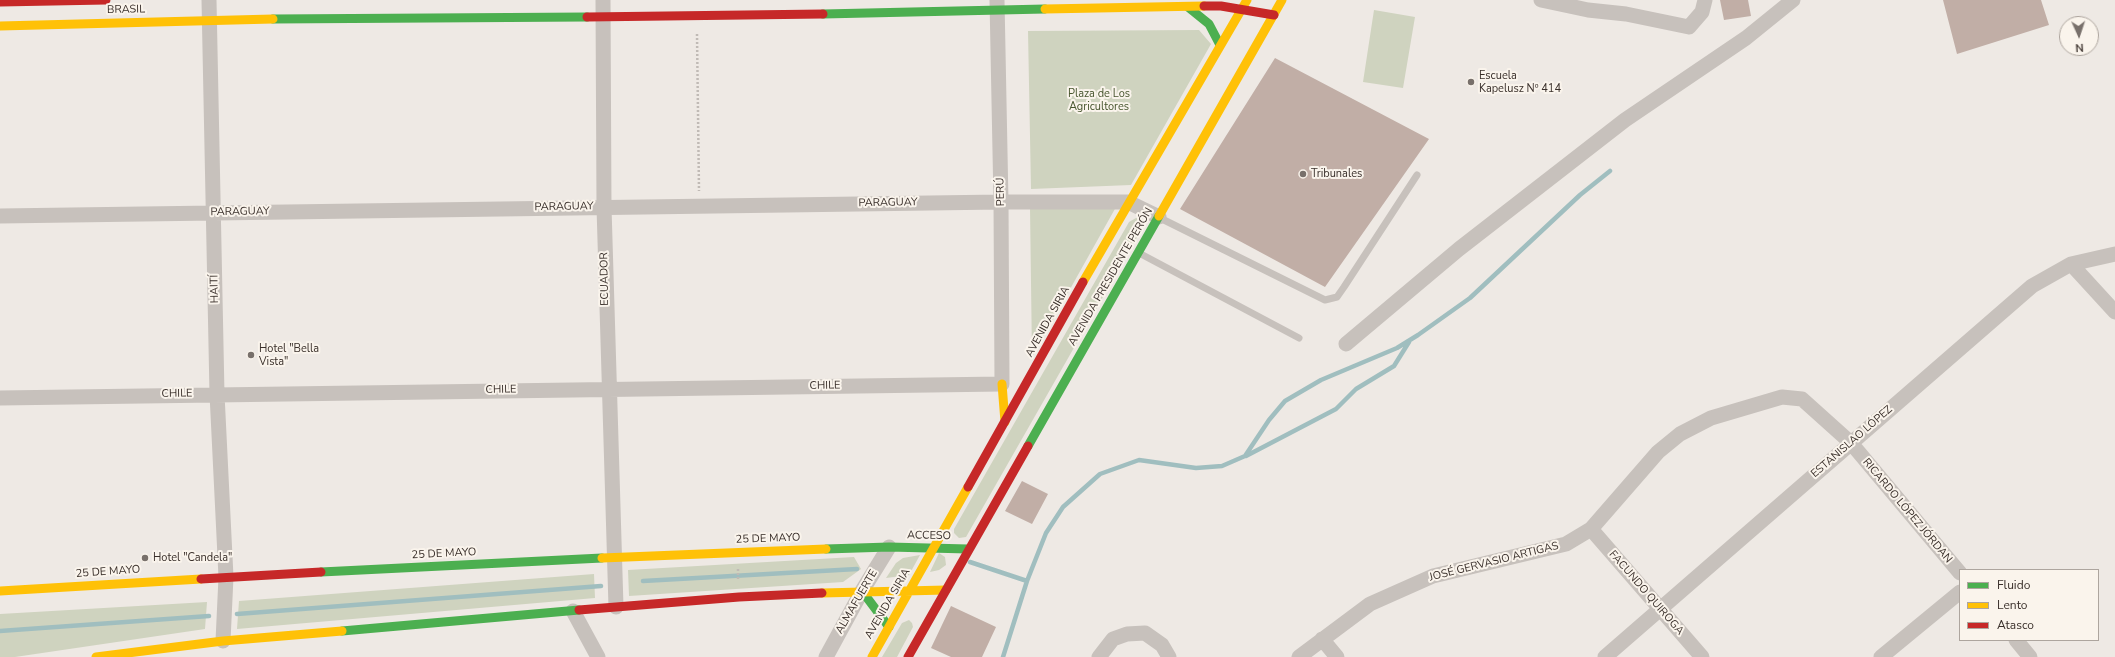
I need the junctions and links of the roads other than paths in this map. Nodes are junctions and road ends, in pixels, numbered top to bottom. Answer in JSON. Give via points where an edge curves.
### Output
{"nodes":[{"id":1,"x":76,"y":0,"type":"edge"},
{"id":2,"x":106,"y":0,"type":"edge"},
{"id":3,"x":209,"y":0,"type":"edge"},
{"id":4,"x":603,"y":0,"type":"edge"},
{"id":5,"x":1247,"y":0,"type":"edge"},
{"id":6,"x":1282,"y":0,"type":"edge"},
{"id":7,"x":1541,"y":0,"type":"edge"},
{"id":8,"x":1600,"y":0,"type":"edge"},
{"id":9,"x":1705,"y":0,"type":"edge"},
{"id":10,"x":1793,"y":0,"type":"edge"},
{"id":11,"x":0,"y":2,"type":"edge"},
{"id":12,"x":997,"y":5,"type":"edge"},
{"id":13,"x":1188,"y":7,"type":"junction"},
{"id":14,"x":1242,"y":10,"type":"junction"},
{"id":15,"x":1588,"y":10,"type":"junction"},
{"id":16,"x":1274,"y":15,"type":"junction"},
{"id":17,"x":604,"y":17,"type":"junction"},
{"id":18,"x":210,"y":20,"type":"junction"},
{"id":19,"x":0,"y":26,"type":"edge"},
{"id":20,"x":1220,"y":45,"type":"junction"},
{"id":21,"x":1417,"y":175,"type":"dead end"},
{"id":22,"x":1002,"y":202,"type":"junction"},
{"id":23,"x":1128,"y":202,"type":"junction"},
{"id":24,"x":604,"y":207,"type":"junction"},
{"id":25,"x":213,"y":213,"type":"junction"},
{"id":26,"x":0,"y":216,"type":"edge"},
{"id":27,"x":1159,"y":217,"type":"junction"},
{"id":28,"x":1139,"y":253,"type":"junction"},
{"id":29,"x":2115,"y":254,"type":"edge"},
{"id":30,"x":2071,"y":264,"type":"junction"},
{"id":31,"x":2115,"y":312,"type":"edge"},
{"id":32,"x":1299,"y":338,"type":"dead end"},
{"id":33,"x":1346,"y":344,"type":"dead end"},
{"id":34,"x":1002,"y":384,"type":"junction"},
{"id":35,"x":608,"y":388,"type":"junction"},
{"id":36,"x":217,"y":394,"type":"junction"},
{"id":37,"x":0,"y":398,"type":"edge"},
{"id":38,"x":1802,"y":399,"type":"joint"},
{"id":39,"x":1005,"y":422,"type":"junction"},
{"id":40,"x":1851,"y":443,"type":"junction"},
{"id":41,"x":1591,"y":529,"type":"junction"},
{"id":42,"x":889,"y":547,"type":"junction"},
{"id":43,"x":933,"y":548,"type":"junction"},
{"id":44,"x":968,"y":549,"type":"junction"},
{"id":45,"x":614,"y":565,"type":"junction"},
{"id":46,"x":1959,"y":572,"type":"edge"},
{"id":47,"x":226,"y":577,"type":"junction"},
{"id":48,"x":911,"y":589,"type":"junction"},
{"id":49,"x":862,"y":590,"type":"junction"},
{"id":50,"x":946,"y":590,"type":"junction"},
{"id":51,"x":0,"y":592,"type":"edge"},
{"id":52,"x":1959,"y":593,"type":"edge"},
{"id":53,"x":616,"y":600,"type":"junction"},
{"id":54,"x":1660,"y":608,"type":"junction"},
{"id":55,"x":573,"y":611,"type":"junction"},
{"id":56,"x":889,"y":627,"type":"junction"},
{"id":57,"x":1322,"y":638,"type":"junction"},
{"id":58,"x":224,"y":641,"type":"junction"},
{"id":59,"x":2017,"y":641,"type":"edge"},
{"id":60,"x":160,"y":653,"type":"edge"},
{"id":61,"x":96,"y":657,"type":"edge"},
{"id":62,"x":598,"y":657,"type":"edge"},
{"id":63,"x":826,"y":657,"type":"edge"},
{"id":64,"x":872,"y":657,"type":"edge"},
{"id":65,"x":908,"y":657,"type":"edge"},
{"id":66,"x":1099,"y":657,"type":"edge"},
{"id":67,"x":1169,"y":657,"type":"edge"},
{"id":68,"x":1299,"y":657,"type":"edge"},
{"id":69,"x":1337,"y":657,"type":"edge"},
{"id":70,"x":1605,"y":657,"type":"edge"},
{"id":71,"x":1702,"y":657,"type":"edge"},
{"id":72,"x":1881,"y":657,"type":"edge"},
{"id":73,"x":2030,"y":657,"type":"edge"}],
"edges":[{"from":1,"to":2,"type":"street"},
{"from":1,"to":11,"type":"street"},
{"from":3,"to":18,"type":"street","name":"HAITÍ"},
{"from":4,"to":17,"type":"street","name":"ECUADOR"},
{"from":5,"to":14,"type":"street","name":"AVENIDA SIRIA"},
{"from":6,"to":16,"type":"street","name":"AVENIDA PRESIDENTE PERÓN"},
{"from":7,"to":15,"type":"street"},
{"from":8,"to":15,"type":"street"},
{"from":9,"to":15,"type":"street","via":[[1702,12],[1688,26],[1626,14]]},
{"from":10,"to":33,"type":"street","via":[[1746,38],[1625,120],[1460,248]]},
{"from":12,"to":13,"type":"street","name":"BRASIL"},
{"from":12,"to":17,"type":"street","name":"BRASIL"},
{"from":12,"to":22,"type":"street","name":"PERÚ"},
{"from":13,"to":14,"type":"street","name":"BRASIL","via":[[1221,6]]},
{"from":13,"to":20,"type":"street","via":[[1209,24]]},
{"from":14,"to":16,"type":"street","name":"BRASIL"},
{"from":14,"to":20,"type":"street","name":"AVENIDA SIRIA"},
{"from":16,"to":27,"type":"street","name":"AVENIDA PRESIDENTE PERÓN"},
{"from":17,"to":18,"type":"street","name":"BRASIL"},
{"from":17,"to":24,"type":"street","name":"ECUADOR"},
{"from":18,"to":19,"type":"street","name":"BRASIL"},
{"from":18,"to":25,"type":"street","name":"HAITÍ"},
{"from":20,"to":23,"type":"street","name":"AVENIDA SIRIA"},
{"from":21,"to":27,"type":"lane","via":[[1337,297],[1325,300]]},
{"from":22,"to":23,"type":"street","name":"PARAGUAY"},
{"from":22,"to":24,"type":"street","name":"PARAGUAY"},
{"from":22,"to":34,"type":"street","name":"PERÚ"},
{"from":23,"to":27,"type":"street"},
{"from":23,"to":39,"type":"street","name":"AVENIDA SIRIA"},
{"from":24,"to":25,"type":"street","name":"PARAGUAY"},
{"from":24,"to":35,"type":"street","name":"ECUADOR"},
{"from":25,"to":26,"type":"street","name":"PARAGUAY"},
{"from":25,"to":36,"type":"street","name":"HAITÍ"},
{"from":27,"to":28,"type":"street","name":"AVENIDA PRESIDENTE PERÓN"},
{"from":28,"to":32,"type":"lane"},
{"from":28,"to":44,"type":"street","name":"AVENIDA PRESIDENTE PERÓN"},
{"from":29,"to":30,"type":"street","name":"ESTANISLAO LÓPEZ"},
{"from":30,"to":31,"type":"street"},
{"from":30,"to":40,"type":"street","name":"ESTANISLAO LÓPEZ","via":[[2032,286]]},
{"from":34,"to":35,"type":"street","name":"CHILE"},
{"from":34,"to":39,"type":"street"},
{"from":35,"to":36,"type":"street","name":"CHILE"},
{"from":35,"to":45,"type":"street","name":"ECUADOR"},
{"from":36,"to":37,"type":"street","name":"CHILE"},
{"from":36,"to":47,"type":"street","name":"HAITÍ"},
{"from":38,"to":40,"type":"street","name":"RICARDO LÓPEZ JÓRDAN"},
{"from":38,"to":41,"type":"street","name":"JOSÉ GERVASIO ARTIGAS","via":[[1782,396],[1711,418],[1680,434],[1642,469]]},
{"from":39,"to":43,"type":"street","name":"AVENIDA SIRIA"},
{"from":40,"to":46,"type":"street","name":"RICARDO LÓPEZ JÓRDAN"},
{"from":40,"to":54,"type":"street","name":"ESTANISLAO LÓPEZ"},
{"from":41,"to":54,"type":"street","name":"FACUNDO QUIROGA"},
{"from":41,"to":57,"type":"street","name":"JOSÉ GERVASIO ARTIGAS","via":[[1566,544],[1433,576],[1370,604]]},
{"from":42,"to":43,"type":"street","name":"ACCESO"},
{"from":42,"to":45,"type":"street","name":"25 DE MAYO"},
{"from":42,"to":49,"type":"street","name":"ALMAFUERTE"},
{"from":43,"to":44,"type":"street","name":"ACCESO"},
{"from":43,"to":48,"type":"street","name":"AVENIDA SIRIA"},
{"from":44,"to":50,"type":"street","name":"AVENIDA PRESIDENTE PERÓN"},
{"from":45,"to":47,"type":"street","name":"25 DE MAYO"},
{"from":45,"to":53,"type":"street","name":"ECUADOR"},
{"from":47,"to":51,"type":"street","name":"25 DE MAYO"},
{"from":47,"to":58,"type":"street","name":"HAITÍ"},
{"from":48,"to":49,"type":"street"},
{"from":48,"to":50,"type":"street"},
{"from":48,"to":56,"type":"street","name":"AVENIDA SIRIA"},
{"from":49,"to":53,"type":"street"},
{"from":49,"to":56,"type":"street"},
{"from":49,"to":63,"type":"street","name":"ALMAFUERTE"},
{"from":50,"to":65,"type":"street"},
{"from":52,"to":72,"type":"street"},
{"from":53,"to":55,"type":"street"},
{"from":54,"to":70,"type":"street","name":"ESTANISLAO LÓPEZ"},
{"from":54,"to":71,"type":"street","name":"FACUNDO QUIROGA"},
{"from":55,"to":58,"type":"street"},
{"from":55,"to":62,"type":"street"},
{"from":56,"to":64,"type":"street","name":"AVENIDA SIRIA"},
{"from":57,"to":68,"type":"street","name":"JOSÉ GERVASIO ARTIGAS"},
{"from":57,"to":69,"type":"street"},
{"from":58,"to":60,"type":"street"},
{"from":59,"to":73,"type":"street"},
{"from":60,"to":61,"type":"street"},
{"from":66,"to":67,"type":"street","via":[[1113,639],[1126,634],[1145,633],[1162,645]]}]}
